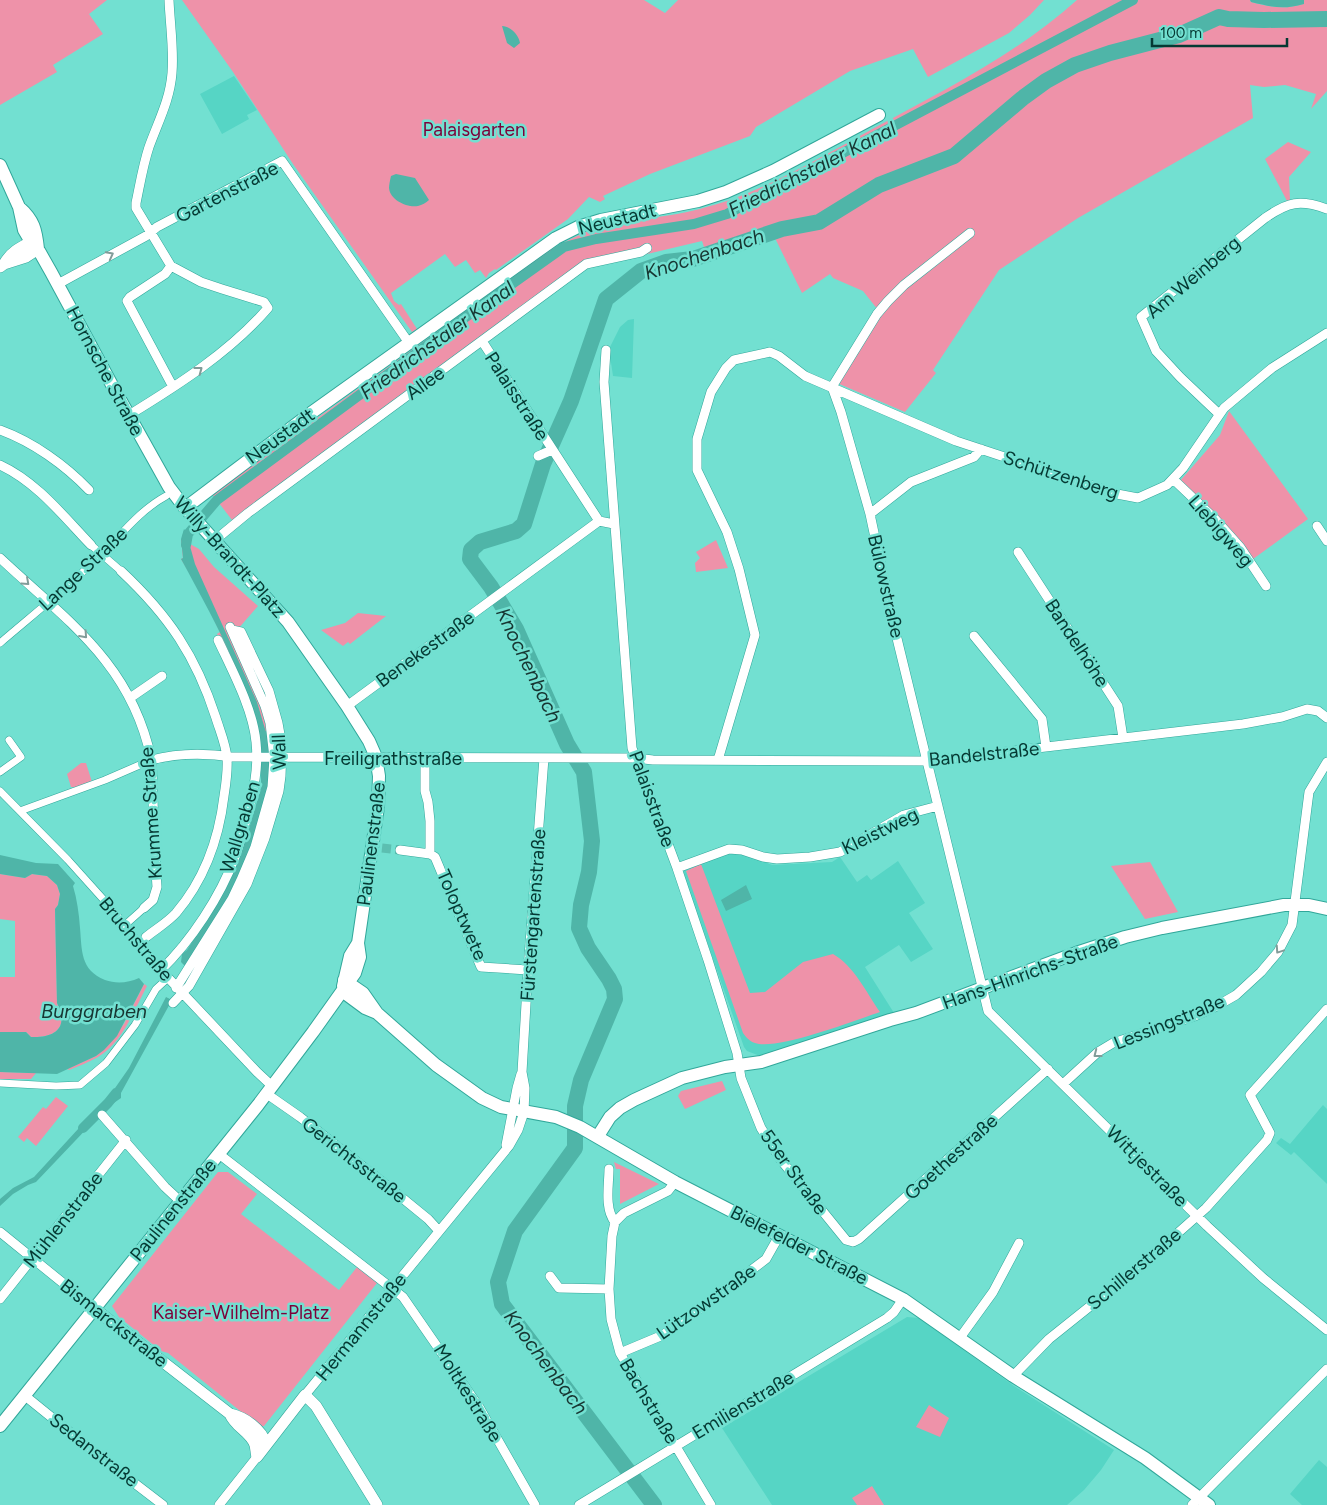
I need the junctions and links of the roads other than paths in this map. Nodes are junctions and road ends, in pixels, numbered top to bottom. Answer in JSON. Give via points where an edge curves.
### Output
{"nodes":[{"id":1,"x":169,"y":0,"type":"edge"},
{"id":2,"x":879,"y":115,"type":"dead end"},
{"id":3,"x":0,"y":165,"type":"edge"},
{"id":4,"x":1327,"y":209,"type":"edge"},
{"id":5,"x":150,"y":231,"type":"junction"},
{"id":6,"x":970,"y":233,"type":"dead end"},
{"id":7,"x":34,"y":246,"type":"junction"},
{"id":8,"x":647,"y":248,"type":"dead end"},
{"id":9,"x":2,"y":266,"type":"edge"},
{"id":10,"x":171,"y":266,"type":"junction"},
{"id":11,"x":58,"y":284,"type":"junction"},
{"id":12,"x":1327,"y":333,"type":"edge"},
{"id":13,"x":482,"y":341,"type":"junction"},
{"id":14,"x":409,"y":342,"type":"junction"},
{"id":15,"x":606,"y":350,"type":"dead end"},
{"id":16,"x":173,"y":387,"type":"junction"},
{"id":17,"x":832,"y":387,"type":"junction"},
{"id":18,"x":1219,"y":414,"type":"junction"},
{"id":19,"x":129,"y":415,"type":"junction"},
{"id":20,"x":0,"y":430,"type":"edge"},
{"id":21,"x":981,"y":448,"type":"junction"},
{"id":22,"x":553,"y":451,"type":"junction"},
{"id":23,"x":538,"y":456,"type":"dead end"},
{"id":24,"x":0,"y":465,"type":"edge"},
{"id":25,"x":1173,"y":478,"type":"junction"},
{"id":26,"x":89,"y":490,"type":"dead end"},
{"id":27,"x":169,"y":494,"type":"junction"},
{"id":28,"x":870,"y":514,"type":"junction"},
{"id":29,"x":193,"y":518,"type":"junction"},
{"id":30,"x":599,"y":521,"type":"junction"},
{"id":31,"x":614,"y":524,"type":"junction"},
{"id":32,"x":1317,"y":526,"type":"dead end"},
{"id":33,"x":214,"y":541,"type":"junction"},
{"id":34,"x":1327,"y":541,"type":"edge"},
{"id":35,"x":92,"y":545,"type":"joint"},
{"id":36,"x":1018,"y":552,"type":"dead end"},
{"id":37,"x":101,"y":554,"type":"junction"},
{"id":38,"x":0,"y":558,"type":"edge"},
{"id":39,"x":121,"y":571,"type":"joint"},
{"id":40,"x":1266,"y":586,"type":"dead end"},
{"id":41,"x":49,"y":602,"type":"junction"},
{"id":42,"x":288,"y":622,"type":"joint"},
{"id":43,"x":230,"y":627,"type":"dead end"},
{"id":44,"x":974,"y":636,"type":"dead end"},
{"id":45,"x":218,"y":640,"type":"dead end"},
{"id":46,"x":0,"y":643,"type":"edge"},
{"id":47,"x":162,"y":676,"type":"dead end"},
{"id":48,"x":130,"y":698,"type":"junction"},
{"id":49,"x":347,"y":706,"type":"junction"},
{"id":50,"x":1327,"y":718,"type":"edge"},
{"id":51,"x":1123,"y":738,"type":"junction"},
{"id":52,"x":9,"y":740,"type":"dead end"},
{"id":53,"x":1046,"y":748,"type":"junction"},
{"id":54,"x":227,"y":756,"type":"junction"},
{"id":55,"x":259,"y":757,"type":"junction"},
{"id":56,"x":376,"y":757,"type":"junction"},
{"id":57,"x":276,"y":758,"type":"junction"},
{"id":58,"x":425,"y":758,"type":"junction"},
{"id":59,"x":544,"y":758,"type":"junction"},
{"id":60,"x":635,"y":758,"type":"junction"},
{"id":61,"x":151,"y":760,"type":"junction"},
{"id":62,"x":718,"y":760,"type":"junction"},
{"id":63,"x":926,"y":761,"type":"junction"},
{"id":64,"x":1327,"y":762,"type":"edge"},
{"id":65,"x":0,"y":772,"type":"edge"},
{"id":66,"x":0,"y":791,"type":"edge"},
{"id":67,"x":938,"y":806,"type":"junction"},
{"id":68,"x":20,"y":812,"type":"junction"},
{"id":69,"x":400,"y":850,"type":"tunnel mouth"},
{"id":70,"x":430,"y":854,"type":"junction"},
{"id":71,"x":677,"y":868,"type":"junction"},
{"id":72,"x":1295,"y":904,"type":"junction"},
{"id":73,"x":144,"y":908,"type":"joint"},
{"id":74,"x":1327,"y":909,"type":"edge"},
{"id":75,"x":125,"y":925,"type":"junction"},
{"id":76,"x":142,"y":940,"type":"junction"},
{"id":77,"x":159,"y":968,"type":"junction"},
{"id":78,"x":528,"y":970,"type":"junction"},
{"id":79,"x":168,"y":978,"type":"junction"},
{"id":80,"x":345,"y":984,"type":"junction"},
{"id":81,"x":982,"y":990,"type":"junction"},
{"id":82,"x":179,"y":991,"type":"junction"},
{"id":83,"x":173,"y":1003,"type":"dead end"},
{"id":84,"x":1327,"y":1009,"type":"edge"},
{"id":85,"x":738,"y":1064,"type":"junction"},
{"id":86,"x":1048,"y":1070,"type":"junction"},
{"id":87,"x":0,"y":1083,"type":"edge"},
{"id":88,"x":1063,"y":1084,"type":"junction"},
{"id":89,"x":269,"y":1090,"type":"junction"},
{"id":90,"x":519,"y":1111,"type":"junction"},
{"id":91,"x":102,"y":1115,"type":"dead end"},
{"id":92,"x":598,"y":1136,"type":"junction"},
{"id":93,"x":126,"y":1140,"type":"junction"},
{"id":94,"x":218,"y":1154,"type":"junction"},
{"id":95,"x":609,"y":1169,"type":"dead end"},
{"id":96,"x":675,"y":1182,"type":"junction"},
{"id":97,"x":180,"y":1201,"type":"junction"},
{"id":98,"x":1197,"y":1216,"type":"junction"},
{"id":99,"x":615,"y":1222,"type":"junction"},
{"id":100,"x":440,"y":1230,"type":"junction"},
{"id":101,"x":0,"y":1232,"type":"edge"},
{"id":102,"x":779,"y":1236,"type":"junction"},
{"id":103,"x":853,"y":1242,"type":"joint"},
{"id":104,"x":1019,"y":1244,"type":"dead end"},
{"id":105,"x":32,"y":1258,"type":"junction"},
{"id":106,"x":550,"y":1276,"type":"dead end"},
{"id":107,"x":392,"y":1288,"type":"junction"},
{"id":108,"x":609,"y":1289,"type":"junction"},
{"id":109,"x":0,"y":1299,"type":"edge"},
{"id":110,"x":903,"y":1299,"type":"junction"},
{"id":111,"x":95,"y":1309,"type":"junction"},
{"id":112,"x":1327,"y":1330,"type":"edge"},
{"id":113,"x":959,"y":1339,"type":"junction"},
{"id":114,"x":620,"y":1353,"type":"junction"},
{"id":115,"x":1327,"y":1369,"type":"edge"},
{"id":116,"x":1013,"y":1376,"type":"junction"},
{"id":117,"x":24,"y":1395,"type":"junction"},
{"id":118,"x":305,"y":1395,"type":"junction"},
{"id":119,"x":230,"y":1414,"type":"junction"},
{"id":120,"x":0,"y":1426,"type":"edge"},
{"id":121,"x":266,"y":1444,"type":"junction"},
{"id":122,"x":676,"y":1446,"type":"junction"},
{"id":123,"x":257,"y":1457,"type":"junction"},
{"id":124,"x":1201,"y":1502,"type":"edge"},
{"id":125,"x":163,"y":1505,"type":"edge"},
{"id":126,"x":219,"y":1505,"type":"edge"},
{"id":127,"x":378,"y":1505,"type":"edge"},
{"id":128,"x":535,"y":1505,"type":"edge"},
{"id":129,"x":579,"y":1505,"type":"edge"},
{"id":130,"x":711,"y":1505,"type":"edge"}],
"edges":[{"from":1,"to":5,"type":"street","via":[[173,50],[170,90],[149,149],[136,203]]},
{"from":2,"to":14,"type":"main road","name":"Neustadt","via":[[726,192],[698,201],[601,220],[571,230],[536,251]]},
{"from":3,"to":7,"type":"main road","name":"Hornsche Straße","via":[[19,207],[36,230]]},
{"from":4,"to":18,"type":"street","name":"Am Weinberg","via":[[1296,203],[1282,207],[1141,317],[1156,351]]},
{"from":5,"to":10,"type":"street"},
{"from":11,"to":5,"type":"street","name":"Gartenstraße","one_way":true},
{"from":5,"to":14,"type":"street","name":"Gartenstraße","via":[[282,160]]},
{"from":6,"to":17,"type":"street","via":[[888,301]]},
{"from":7,"to":9,"type":"street","via":[[18,261]]},
{"from":7,"to":11,"type":"main road","name":"Hornsche Straße"},
{"from":8,"to":13,"type":"street","name":"Allee","via":[[586,264]]},
{"from":10,"to":16,"type":"street","via":[[165,274],[127,301]]},
{"from":16,"to":10,"type":"street","one_way":true,"via":[[226,348],[268,308],[264,302],[201,282]]},
{"from":11,"to":19,"type":"main road","name":"Hornsche Straße"},
{"from":12,"to":18,"type":"street","name":"Schützenberg","via":[[1272,368]]},
{"from":13,"to":22,"type":"street","name":"Palaisstraße"},
{"from":13,"to":33,"type":"street","name":"Allee"},
{"from":14,"to":29,"type":"main road","name":"Neustadt","via":[[303,419]]},
{"from":15,"to":31,"type":"street","name":"Palaisstraße","via":[[604,382]]},
{"from":16,"to":19,"type":"street"},
{"from":17,"to":21,"type":"street","name":"Schützenberg","via":[[956,441]]},
{"from":17,"to":28,"type":"street","name":"Bülowstraße"},
{"from":17,"to":62,"type":"street","name":"Schützenberg","via":[[805,376],[770,352],[734,360],[711,392],[697,439],[697,470],[727,532],[755,635]]},
{"from":18,"to":25,"type":"street","name":"Schützenberg"},
{"from":19,"to":27,"type":"main road","name":"Hornsche Straße"},
{"from":20,"to":26,"type":"street","via":[[27,442],[79,479]]},
{"from":21,"to":25,"type":"street","name":"Schützenberg","via":[[1138,498],[1167,485]]},
{"from":21,"to":28,"type":"street","via":[[974,457],[911,482]]},
{"from":22,"to":23,"type":"street","name":"Palaisstraße"},
{"from":22,"to":30,"type":"street","name":"Palaisstraße"},
{"from":24,"to":35,"type":"street","via":[[35,488]]},
{"from":25,"to":40,"type":"street","name":"Liebigweg","via":[[1240,547]]},
{"from":27,"to":29,"type":"main road","name":"Willy-Brandt-Platz"},
{"from":27,"to":37,"type":"street","name":"Lange Straße","via":[[126,528]]},
{"from":28,"to":63,"type":"street","name":"Bülowstraße"},
{"from":29,"to":33,"type":"main road","name":"Willy-Brandt-Platz"},
{"from":30,"to":31,"type":"street"},
{"from":30,"to":49,"type":"street","name":"Benekestraße"},
{"from":31,"to":60,"type":"street","name":"Palaisstraße"},
{"from":32,"to":34,"type":"street"},
{"from":33,"to":42,"type":"main road","name":"Willy-Brandt-Platz"},
{"from":35,"to":37,"type":"street"},
{"from":36,"to":51,"type":"street","name":"Bandelhöhe","via":[[1118,706]]},
{"from":37,"to":39,"type":"street"},
{"from":37,"to":41,"type":"street","name":"Lange Straße"},
{"from":38,"to":41,"type":"street","name":"Krumme Straße","one_way":true},
{"from":39,"to":54,"type":"street","via":[[164,616],[194,662],[208,692]]},
{"from":41,"to":46,"type":"street","name":"Lange Straße"},
{"from":41,"to":48,"type":"street","name":"Krumme Straße","one_way":true,"via":[[82,632],[109,664]]},
{"from":42,"to":49,"type":"main road","name":"Paulinenstraße"},
{"from":43,"to":57,"type":"street","name":"Wall","via":[[241,632],[268,691],[282,746]]},
{"from":44,"to":53,"type":"street","via":[[1042,719]]},
{"from":45,"to":55,"type":"street","name":"Wallgraben","via":[[251,718]]},
{"from":47,"to":48,"type":"street"},
{"from":48,"to":61,"type":"street","name":"Krumme Straße"},
{"from":49,"to":56,"type":"main road","name":"Paulinenstraße"},
{"from":50,"to":51,"type":"street","name":"Bandelstraße","via":[[1318,711],[1307,709],[1243,724]]},
{"from":51,"to":53,"type":"street","name":"Bandelstraße"},
{"from":52,"to":65,"type":"street","via":[[21,757]]},
{"from":53,"to":63,"type":"street","name":"Bandelstraße"},
{"from":54,"to":55,"type":"street","name":"Freiligrathstraße"},
{"from":54,"to":61,"type":"street","name":"Freiligrathstraße","via":[[166,756]]},
{"from":54,"to":76,"type":"street","via":[[221,820],[213,850],[178,910]]},
{"from":55,"to":57,"type":"street","name":"Freiligrathstraße"},
{"from":55,"to":77,"type":"street","name":"Wallgraben","via":[[256,785],[236,856],[227,875],[183,946]]},
{"from":56,"to":57,"type":"street","name":"Freiligrathstraße"},
{"from":56,"to":58,"type":"street","name":"Freiligrathstraße"},
{"from":56,"to":80,"type":"main road","name":"Paulinenstraße","via":[[379,776],[378,848],[358,943],[360,957],[357,969]]},
{"from":57,"to":82,"type":"street","name":"Wall","via":[[279,791],[262,846],[244,882],[238,903]]},
{"from":58,"to":59,"type":"street","name":"Freiligrathstraße"},
{"from":58,"to":70,"type":"street","name":"Toloptwete"},
{"from":59,"to":60,"type":"street","name":"Freiligrathstraße"},
{"from":59,"to":78,"type":"street","name":"Fürstengartenstraße"},
{"from":60,"to":62,"type":"street","name":"Bandelstraße"},
{"from":60,"to":71,"type":"street","name":"Palaisstraße"},
{"from":61,"to":68,"type":"street"},
{"from":61,"to":73,"type":"street","name":"Krumme Straße","via":[[157,888],[153,900]]},
{"from":62,"to":63,"type":"street","name":"Bandelstraße"},
{"from":63,"to":67,"type":"street","name":"Bülowstraße"},
{"from":64,"to":72,"type":"street","name":"Lessingstraße","via":[[1309,792]]},
{"from":66,"to":68,"type":"street","name":"Bruchstraße"},
{"from":67,"to":71,"type":"street","name":"Kleistweg","via":[[904,815],[840,852],[778,859],[729,849]]},
{"from":67,"to":81,"type":"street","name":"Bülowstraße"},
{"from":68,"to":75,"type":"street","name":"Bruchstraße"},
{"from":69,"to":70,"type":"street","name":"Toloptwete"},
{"from":70,"to":78,"type":"street","name":"Toloptwete","via":[[438,861],[481,966]]},
{"from":71,"to":85,"type":"street","name":"Palaisstraße"},
{"from":72,"to":74,"type":"main road","name":"Hans-Hinrichs-Straße"},
{"from":72,"to":81,"type":"main road","name":"Hans-Hinrichs-Straße","via":[[1125,937]]},
{"from":72,"to":88,"type":"street","name":"Lessingstraße","one_way":true,"via":[[1292,925],[1278,952],[1236,995],[1194,1016],[1113,1042]]},
{"from":73,"to":75,"type":"street","name":"Krumme Straße"},
{"from":75,"to":76,"type":"street","name":"Bruchstraße"},
{"from":76,"to":77,"type":"street","name":"Bruchstraße"},
{"from":77,"to":79,"type":"street","name":"Bruchstraße"},
{"from":78,"to":90,"type":"street","name":"Fürstengartenstraße","via":[[522,1072],[525,1088]]},
{"from":79,"to":82,"type":"street","name":"Bruchstraße"},
{"from":79,"to":87,"type":"street","via":[[156,989],[135,1025],[106,1063],[80,1085]]},
{"from":80,"to":89,"type":"main road","name":"Paulinenstraße"},
{"from":80,"to":90,"type":"main road","name":"Bielefelder Straße","via":[[366,995],[377,1013],[440,1068],[491,1103]]},
{"from":81,"to":85,"type":"main road","name":"Hans-Hinrichs-Straße","via":[[788,1054],[761,1062]]},
{"from":81,"to":86,"type":"street","name":"Wittjestraße","via":[[988,1011]]},
{"from":82,"to":83,"type":"street","name":"Wall"},
{"from":82,"to":89,"type":"street","name":"Bruchstraße"},
{"from":84,"to":98,"type":"street","name":"Schillerstraße","via":[[1250,1095],[1270,1133]]},
{"from":85,"to":92,"type":"main road","name":"Hans-Hinrichs-Straße","via":[[682,1078],[634,1100],[615,1112]]},
{"from":85,"to":103,"type":"street","name":"55er Straße","via":[[744,1086],[770,1144],[840,1233]]},
{"from":86,"to":88,"type":"street","name":"Wittjestraße"},
{"from":86,"to":103,"type":"street","name":"Goethestraße"},
{"from":88,"to":98,"type":"street","name":"Wittjestraße"},
{"from":89,"to":94,"type":"main road","name":"Paulinenstraße"},
{"from":89,"to":100,"type":"street","name":"Gerichtsstraße"},
{"from":90,"to":92,"type":"main road","name":"Bielefelder Straße","via":[[567,1121]]},
{"from":90,"to":100,"type":"street","name":"Hermannstraße","via":[[518,1130],[512,1141]]},
{"from":91,"to":93,"type":"street"},
{"from":92,"to":96,"type":"main road","name":"Bielefelder Straße"},
{"from":93,"to":97,"type":"street"},
{"from":93,"to":105,"type":"street","name":"Mühlenstraße"},
{"from":94,"to":97,"type":"main road","name":"Paulinenstraße"},
{"from":94,"to":107,"type":"street","name":"Moltkestraße"},
{"from":95,"to":99,"type":"street","via":[[609,1207]]},
{"from":96,"to":99,"type":"street","via":[[668,1191],[624,1213]]},
{"from":96,"to":102,"type":"main road","name":"Bielefelder Straße"},
{"from":97,"to":111,"type":"main road","name":"Paulinenstraße"},
{"from":98,"to":112,"type":"street","name":"Wittjestraße","via":[[1263,1278]]},
{"from":98,"to":116,"type":"street","name":"Schillerstraße","via":[[1049,1339]]},
{"from":99,"to":108,"type":"street","name":"Bachstraße"},
{"from":100,"to":107,"type":"street","name":"Hermannstraße"},
{"from":101,"to":105,"type":"street","name":"Bismarckstraße"},
{"from":102,"to":110,"type":"main road","name":"Bielefelder Straße"},
{"from":102,"to":114,"type":"street","name":"Lützowstraße","via":[[766,1260],[713,1300],[663,1336]]},
{"from":104,"to":113,"type":"street","via":[[993,1292]]},
{"from":105,"to":109,"type":"street","name":"Mühlenstraße"},
{"from":105,"to":111,"type":"street","name":"Bismarckstraße"},
{"from":106,"to":108,"type":"street","via":[[559,1288]]},
{"from":107,"to":118,"type":"street","name":"Hermannstraße"},
{"from":107,"to":128,"type":"street","name":"Moltkestraße","via":[[403,1296],[479,1407]]},
{"from":108,"to":114,"type":"street","name":"Bachstraße","via":[[611,1320]]},
{"from":110,"to":113,"type":"main road","name":"Bielefelder Straße"},
{"from":110,"to":122,"type":"street","name":"Emilienstraße","via":[[887,1318]]},
{"from":111,"to":117,"type":"main road","name":"Paulinenstraße"},
{"from":111,"to":119,"type":"street","name":"Bismarckstraße"},
{"from":113,"to":116,"type":"main road","name":"Bielefelder Straße"},
{"from":114,"to":122,"type":"street","name":"Bachstraße"},
{"from":115,"to":124,"type":"street","via":[[1292,1402]]},
{"from":116,"to":124,"type":"main road","name":"Bielefelder Straße","via":[[1146,1458]]},
{"from":117,"to":120,"type":"main road","name":"Paulinenstraße"},
{"from":117,"to":125,"type":"street","name":"Sedanstraße"},
{"from":118,"to":121,"type":"street","name":"Hermannstraße"},
{"from":118,"to":127,"type":"street","via":[[316,1406]]},
{"from":119,"to":121,"type":"street","name":"Bismarckstraße","via":[[239,1416],[256,1429]]},
{"from":119,"to":123,"type":"street","name":"Bismarckstraße","via":[[233,1422],[250,1437]]},
{"from":121,"to":123,"type":"street","name":"Hermannstraße"},
{"from":122,"to":129,"type":"street","name":"Emilienstraße"},
{"from":122,"to":130,"type":"street","name":"Bachstraße"},
{"from":123,"to":126,"type":"street","name":"Hermannstraße"}]}
